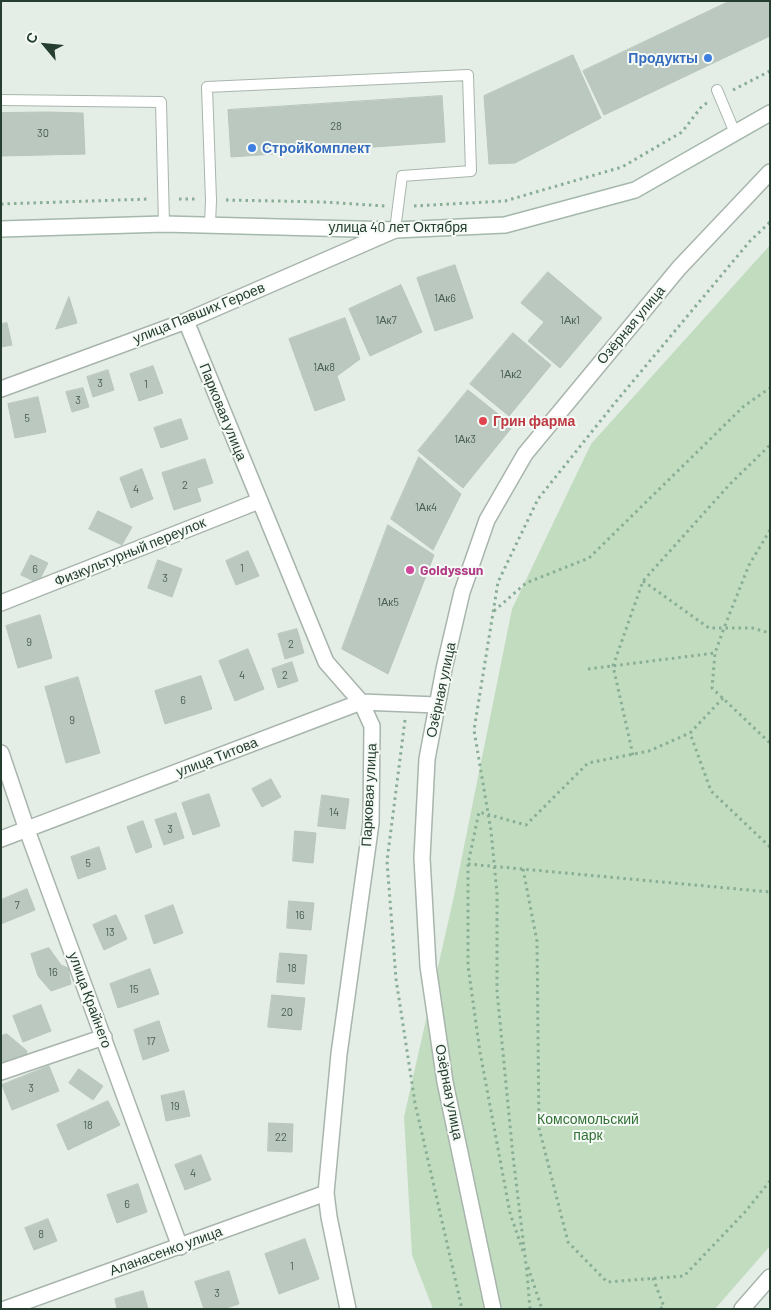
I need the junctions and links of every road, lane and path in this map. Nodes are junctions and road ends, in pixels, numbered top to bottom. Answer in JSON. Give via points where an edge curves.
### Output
{"nodes":[{"id":1,"x":770,"y":71,"type":"edge"},
{"id":2,"x":719,"y":93,"type":"junction"},
{"id":3,"x":1,"y":100,"type":"edge"},
{"id":4,"x":770,"y":113,"type":"edge"},
{"id":5,"x":735,"y":133,"type":"junction"},
{"id":6,"x":770,"y":172,"type":"edge"},
{"id":7,"x":164,"y":199,"type":"junction"},
{"id":8,"x":211,"y":200,"type":"junction"},
{"id":9,"x":1,"y":204,"type":"edge"},
{"id":10,"x":398,"y":207,"type":"junction"},
{"id":11,"x":770,"y":222,"type":"edge"},
{"id":12,"x":164,"y":224,"type":"junction"},
{"id":13,"x":210,"y":224,"type":"junction"},
{"id":14,"x":1,"y":229,"type":"edge"},
{"id":15,"x":395,"y":230,"type":"junction"},
{"id":16,"x":186,"y":321,"type":"junction"},
{"id":17,"x":770,"y":388,"type":"edge"},
{"id":18,"x":1,"y":389,"type":"edge"},
{"id":19,"x":770,"y":445,"type":"edge"},
{"id":20,"x":259,"y":501,"type":"junction"},
{"id":21,"x":770,"y":530,"type":"edge"},
{"id":22,"x":643,"y":581,"type":"junction"},
{"id":23,"x":1,"y":603,"type":"edge"},
{"id":24,"x":493,"y":611,"type":"junction"},
{"id":25,"x":724,"y":628,"type":"junction"},
{"id":26,"x":770,"y":633,"type":"edge"},
{"id":27,"x":715,"y":653,"type":"junction"},
{"id":28,"x":613,"y":666,"type":"junction"},
{"id":29,"x":588,"y":670,"type":"dead end"},
{"id":30,"x":723,"y":698,"type":"junction"},
{"id":31,"x":361,"y":702,"type":"junction"},
{"id":32,"x":407,"y":704,"type":"junction"},
{"id":33,"x":437,"y":705,"type":"junction"},
{"id":34,"x":690,"y":733,"type":"junction"},
{"id":35,"x":770,"y":743,"type":"edge"},
{"id":36,"x":1,"y":753,"type":"edge"},
{"id":37,"x":633,"y":755,"type":"junction"},
{"id":38,"x":28,"y":830,"type":"junction"},
{"id":39,"x":1,"y":839,"type":"edge"},
{"id":40,"x":770,"y":847,"type":"edge"},
{"id":41,"x":468,"y":864,"type":"junction"},
{"id":42,"x":523,"y":869,"type":"junction"},
{"id":43,"x":770,"y":892,"type":"edge"},
{"id":44,"x":104,"y":1037,"type":"junction"},
{"id":45,"x":1,"y":1072,"type":"edge"},
{"id":46,"x":770,"y":1181,"type":"edge"},
{"id":47,"x":326,"y":1193,"type":"junction"},
{"id":48,"x":180,"y":1247,"type":"junction"},
{"id":49,"x":653,"y":1278,"type":"junction"},
{"id":50,"x":770,"y":1278,"type":"edge"},
{"id":51,"x":5,"y":1309,"type":"edge"},
{"id":52,"x":348,"y":1309,"type":"edge"},
{"id":53,"x":462,"y":1309,"type":"edge"},
{"id":54,"x":493,"y":1309,"type":"edge"},
{"id":55,"x":530,"y":1309,"type":"edge"},
{"id":56,"x":542,"y":1309,"type":"edge"},
{"id":57,"x":659,"y":1309,"type":"edge"},
{"id":58,"x":742,"y":1309,"type":"edge"}],
"edges":[{"from":1,"to":2,"type":"path"},
{"from":2,"to":5,"type":"lane"},
{"from":2,"to":10,"type":"path","via":[[702,106],[682,132],[622,166],[505,201]]},
{"from":3,"to":7,"type":"lane","via":[[161,102]]},
{"from":4,"to":5,"type":"street","name":"улица 40 лет Октября"},
{"from":5,"to":15,"type":"street","name":"улица 40 лет Октября","via":[[635,190],[505,225]]},
{"from":6,"to":33,"type":"street","name":"Озёрная улица","via":[[679,268],[525,454],[487,520],[462,592]]},
{"from":7,"to":8,"type":"path"},
{"from":7,"to":9,"type":"path"},
{"from":7,"to":12,"type":"lane"},
{"from":8,"to":10,"type":"path"},
{"from":8,"to":10,"type":"lane","via":[[207,87],[468,75],[471,171],[402,176]]},
{"from":8,"to":13,"type":"lane"},
{"from":10,"to":15,"type":"lane"},
{"from":11,"to":24,"type":"path","via":[[738,255],[538,499],[498,582]]},
{"from":12,"to":13,"type":"street","name":"улица 40 лет Октября"},
{"from":12,"to":14,"type":"street","name":"улица 40 лет Октября"},
{"from":13,"to":15,"type":"street","name":"улица 40 лет Октября"},
{"from":15,"to":16,"type":"street","name":"улица Павших Героев"},
{"from":16,"to":18,"type":"street","name":"улица Павших Героев"},
{"from":16,"to":20,"type":"street","name":"Парковая улица"},
{"from":17,"to":24,"type":"path","via":[[744,406],[589,558],[526,582]]},
{"from":19,"to":22,"type":"path","via":[[730,484]]},
{"from":20,"to":23,"type":"street","name":"Физкультурный переулок"},
{"from":20,"to":31,"type":"street","name":"Парковая улица","via":[[326,662]]},
{"from":21,"to":25,"type":"path","via":[[749,565]]},
{"from":22,"to":25,"type":"path","via":[[709,628]]},
{"from":22,"to":28,"type":"path"},
{"from":24,"to":55,"type":"path","via":[[474,730],[492,840],[497,893],[497,991]]},
{"from":25,"to":26,"type":"path","via":[[752,628]]},
{"from":25,"to":27,"type":"path"},
{"from":27,"to":28,"type":"path"},
{"from":27,"to":30,"type":"path","via":[[712,688]]},
{"from":28,"to":29,"type":"path"},
{"from":28,"to":37,"type":"path"},
{"from":30,"to":34,"type":"path"},
{"from":30,"to":35,"type":"path"},
{"from":31,"to":32,"type":"street","name":"улица Титова"},
{"from":31,"to":38,"type":"street","name":"улица Титова"},
{"from":31,"to":47,"type":"street","name":"Парковая улица","via":[[372,726],[371,823],[339,1054]]},
{"from":32,"to":33,"type":"street","name":"улица Титова"},
{"from":32,"to":53,"type":"path","via":[[388,861],[396,978],[415,1103]]},
{"from":33,"to":54,"type":"street","name":"Озёрная улица","via":[[427,759],[422,858],[428,966],[445,1082]]},
{"from":34,"to":37,"type":"path"},
{"from":34,"to":40,"type":"path","via":[[711,791]]},
{"from":36,"to":38,"type":"street","name":"улица Крайнего"},
{"from":37,"to":41,"type":"path","via":[[588,763],[526,825],[479,812]]},
{"from":38,"to":39,"type":"street","name":"улица Титова"},
{"from":38,"to":44,"type":"street","name":"улица Крайнего"},
{"from":41,"to":42,"type":"path"},
{"from":41,"to":56,"type":"path","via":[[468,966],[480,1052],[510,1214]]},
{"from":42,"to":43,"type":"path"},
{"from":42,"to":49,"type":"path","via":[[537,942],[539,1128],[568,1242],[607,1282]]},
{"from":44,"to":45,"type":"street"},
{"from":44,"to":48,"type":"street","name":"улица Крайнего"},
{"from":46,"to":49,"type":"path","via":[[684,1276]]},
{"from":47,"to":48,"type":"street","name":"Аланасенко улица"},
{"from":47,"to":52,"type":"street","name":"Парковая улица"},
{"from":48,"to":51,"type":"street","name":"Аланасенко улица"},
{"from":49,"to":57,"type":"path","via":[[664,1307]]},
{"from":50,"to":58,"type":"street"}]}
